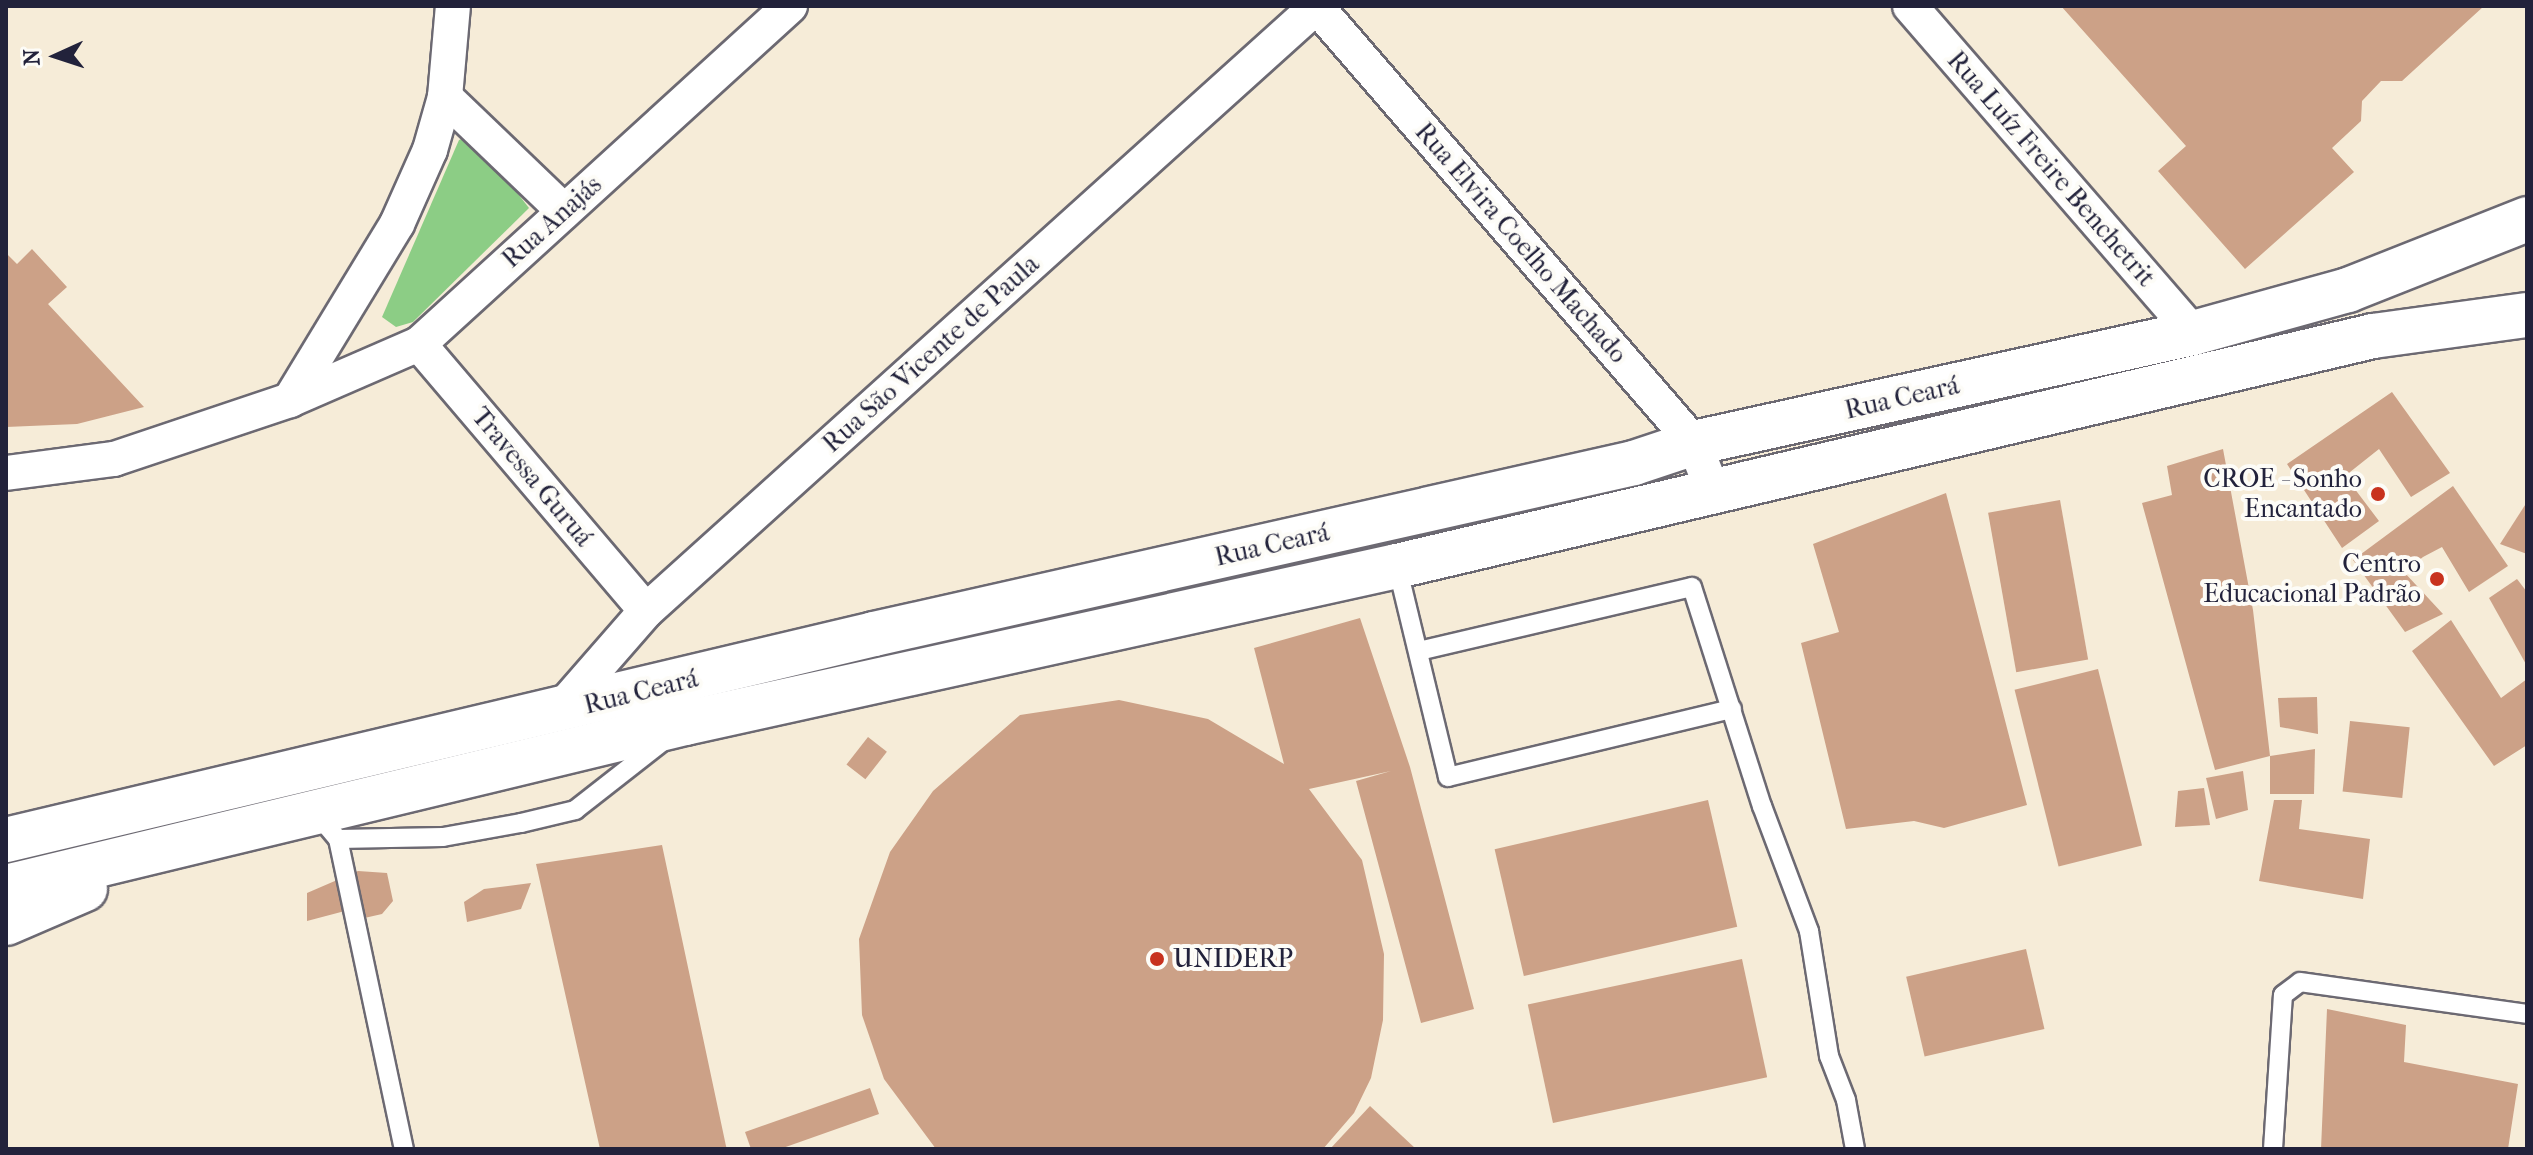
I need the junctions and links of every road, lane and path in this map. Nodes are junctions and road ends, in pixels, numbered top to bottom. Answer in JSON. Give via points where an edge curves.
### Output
{"nodes":[{"id":1,"x":453,"y":6,"type":"edge"},
{"id":2,"x":790,"y":6,"type":"edge"},
{"id":3,"x":1316,"y":6,"type":"edge"},
{"id":4,"x":1910,"y":6,"type":"edge"},
{"id":5,"x":445,"y":97,"type":"junction"},
{"id":6,"x":564,"y":211,"type":"junction"},
{"id":7,"x":2527,"y":219,"type":"edge"},
{"id":8,"x":2527,"y":315,"type":"edge"},
{"id":9,"x":2193,"y":333,"type":"junction"},
{"id":10,"x":419,"y":344,"type":"junction"},
{"id":11,"x":290,"y":400,"type":"junction"},
{"id":12,"x":1694,"y":443,"type":"junction"},
{"id":13,"x":6,"y":473,"type":"edge"},
{"id":14,"x":1712,"y":489,"type":"junction"},
{"id":15,"x":1397,"y":566,"type":"junction"},
{"id":16,"x":646,"y":611,"type":"junction"},
{"id":17,"x":1419,"y":651,"type":"junction"},
{"id":18,"x":1732,"y":709,"type":"junction"},
{"id":19,"x":557,"y":713,"type":"junction"},
{"id":20,"x":685,"y":723,"type":"junction"},
{"id":21,"x":327,"y":826,"type":"junction"},
{"id":22,"x":6,"y":840,"type":"edge"},
{"id":23,"x":181,"y":847,"type":"junction"},
{"id":24,"x":6,"y":887,"type":"edge"},
{"id":25,"x":6,"y":923,"type":"edge"},
{"id":26,"x":2527,"y":1014,"type":"edge"},
{"id":27,"x":404,"y":1149,"type":"edge"},
{"id":28,"x":1855,"y":1149,"type":"edge"},
{"id":29,"x":2273,"y":1149,"type":"edge"}],
"edges":[{"from":1,"to":5,"type":"street"},
{"from":2,"to":6,"type":"street","name":"Rua Anajás"},
{"from":3,"to":12,"type":"street","name":"Rua Elvira Coelho Machado"},
{"from":3,"to":16,"type":"street","name":"Rua São Vicente de Paula"},
{"from":4,"to":9,"type":"street","name":"Rua Luíz Freire Benchetrit"},
{"from":5,"to":6,"type":"street"},
{"from":5,"to":11,"type":"street","via":[[430,150],[397,224]]},
{"from":6,"to":10,"type":"street","name":"Rua Anajás"},
{"from":7,"to":9,"type":"main road","name":"Rua Ceará","via":[[2348,290]]},
{"from":8,"to":14,"type":"main road","name":"Rua Ceará","via":[[2373,336]]},
{"from":9,"to":12,"type":"main road","name":"Rua Ceará"},
{"from":10,"to":11,"type":"street","name":"Rua Anajás"},
{"from":10,"to":16,"type":"street","name":"Travessa Guruá"},
{"from":11,"to":13,"type":"street","name":"Rua Anajás","via":[[114,459]]},
{"from":12,"to":14,"type":"street","name":"Rua Elvira Coelho Machado"},
{"from":12,"to":19,"type":"main road","name":"Rua Ceará","via":[[1634,463],[874,634]]},
{"from":14,"to":15,"type":"main road","name":"Rua Ceará"},
{"from":15,"to":17,"type":"lane"},
{"from":15,"to":20,"type":"main road","name":"Rua Ceará"},
{"from":16,"to":19,"type":"street","name":"Rua São Vicente de Paula"},
{"from":17,"to":18,"type":"lane","via":[[1692,587]]},
{"from":17,"to":18,"type":"lane","via":[[1448,777]]},
{"from":18,"to":28,"type":"lane","via":[[1809,931],[1829,1056],[1846,1100]]},
{"from":19,"to":22,"type":"main road","name":"Rua Ceará"},
{"from":20,"to":21,"type":"main road","name":"Rua Ceará"},
{"from":20,"to":21,"type":"lane","via":[[575,810],[443,837]]},
{"from":21,"to":23,"type":"main road","name":"Rua Ceará"},
{"from":21,"to":27,"type":"lane"},
{"from":23,"to":24,"type":"main road","name":"Rua Ceará"},
{"from":23,"to":25,"type":"main road"},
{"from":26,"to":29,"type":"lane","via":[[2300,982],[2283,995]]}]}
